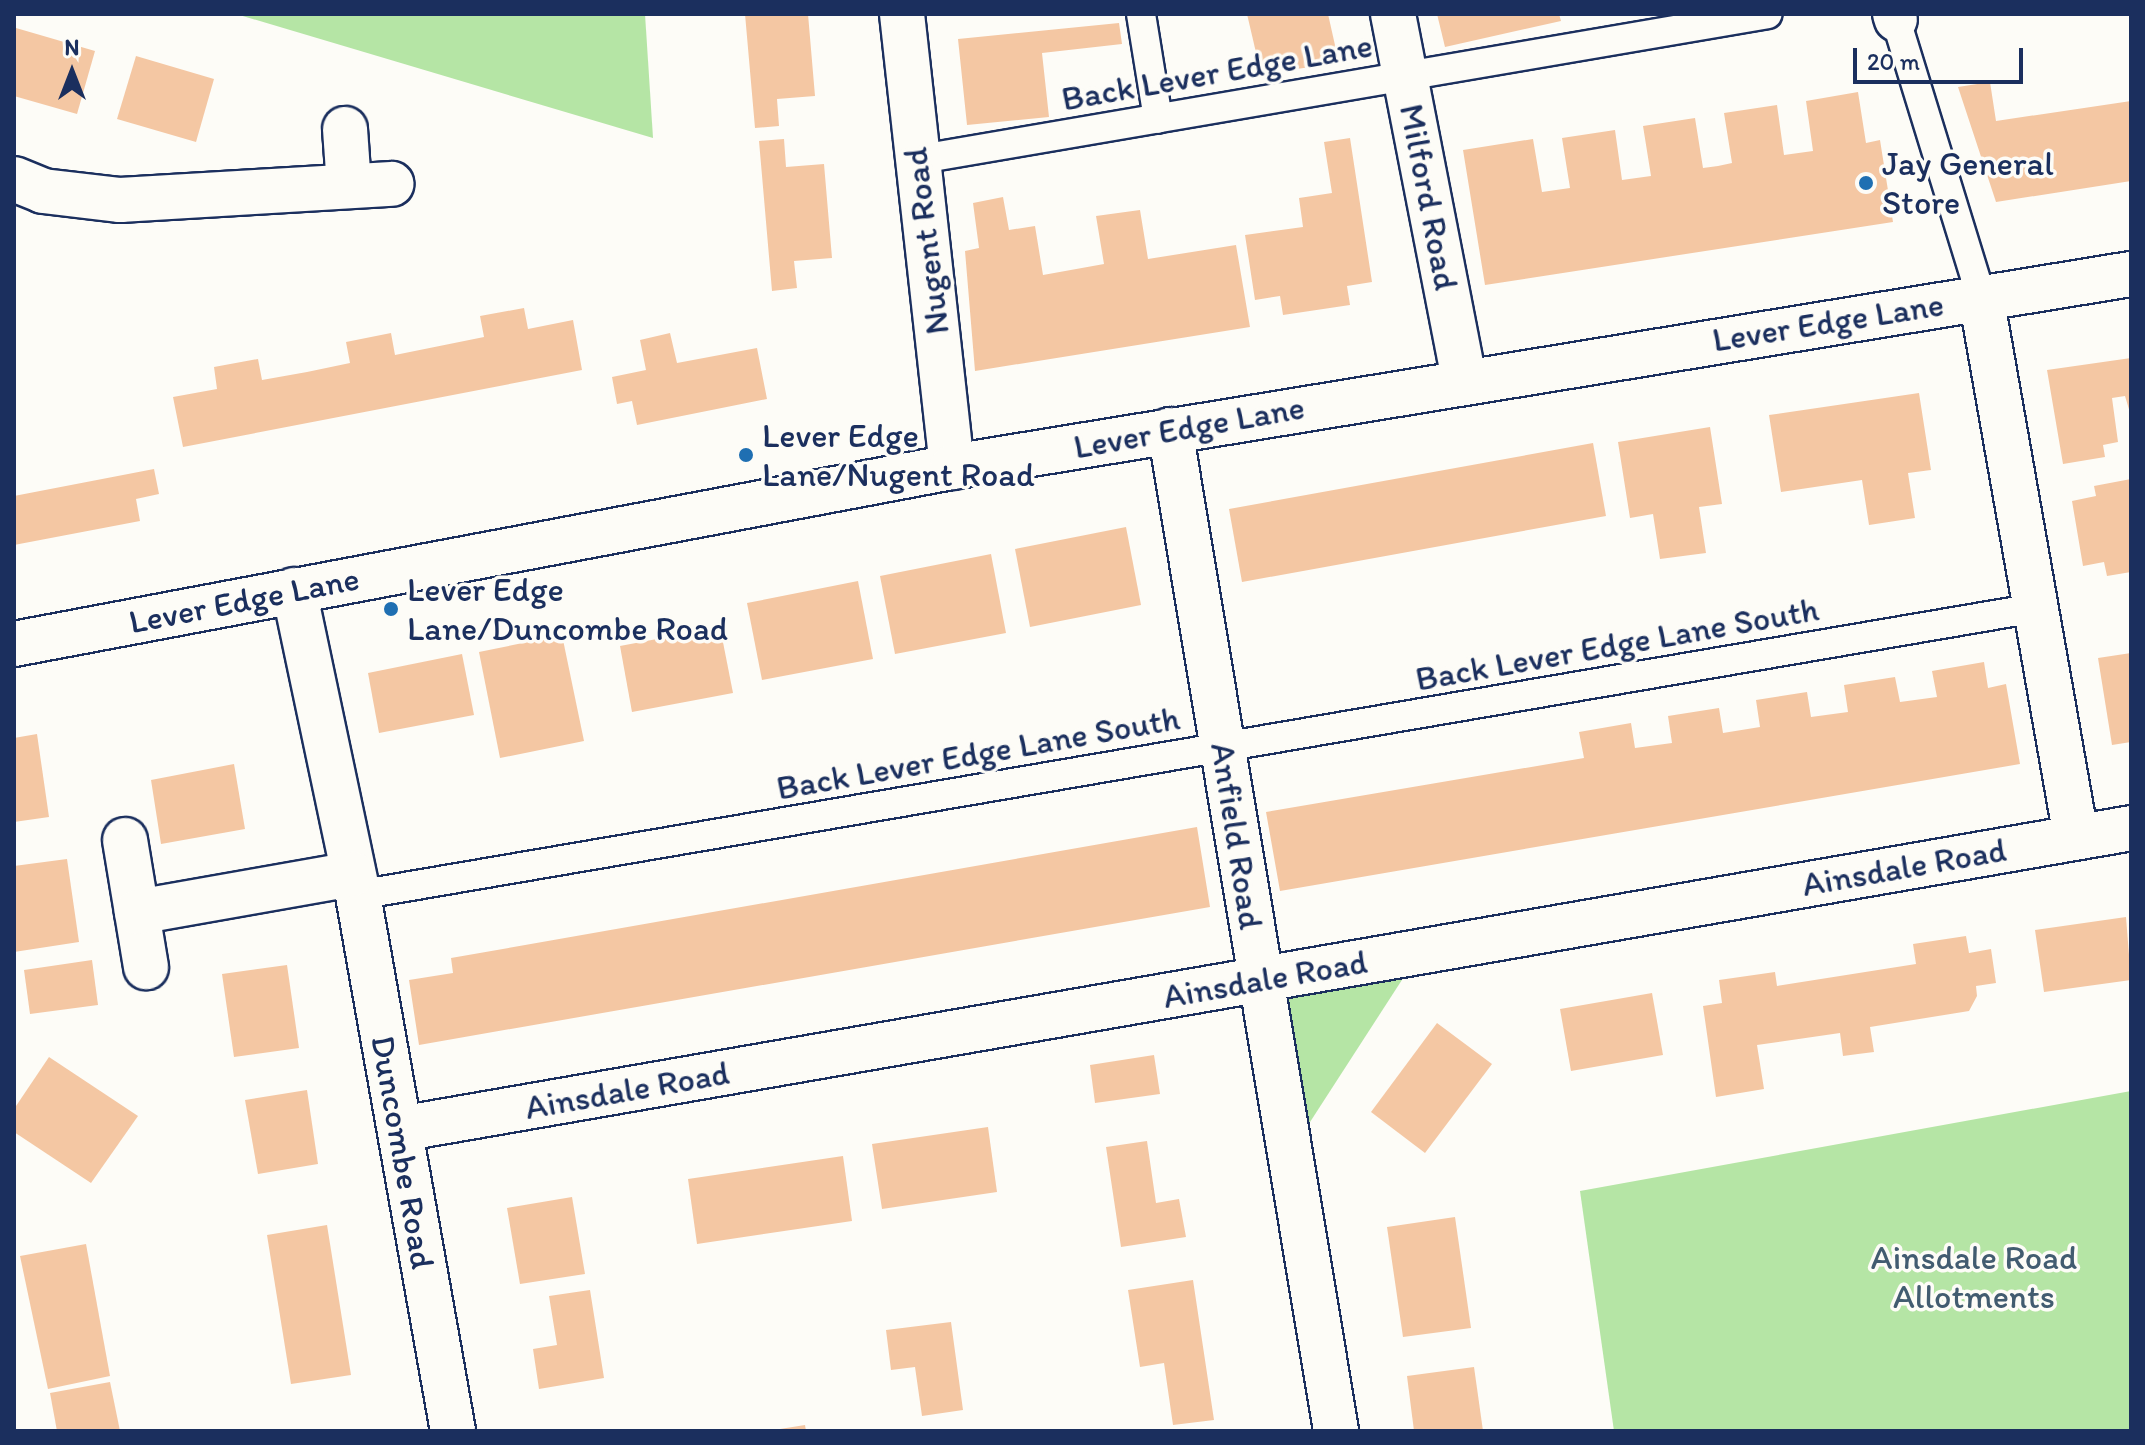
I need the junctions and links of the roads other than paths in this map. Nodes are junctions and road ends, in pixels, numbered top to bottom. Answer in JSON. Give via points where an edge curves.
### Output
{"nodes":[{"id":1,"x":902,"y":14,"type":"edge"},
{"id":2,"x":1141,"y":14,"type":"edge"},
{"id":3,"x":1393,"y":14,"type":"edge"},
{"id":4,"x":1768,"y":14,"type":"edge"},
{"id":5,"x":1895,"y":15,"type":"edge"},
{"id":6,"x":1635,"y":25,"type":"edge"},
{"id":7,"x":1407,"y":76,"type":"junction"},
{"id":8,"x":1158,"y":119,"type":"junction"},
{"id":9,"x":345,"y":129,"type":"dead end"},
{"id":10,"x":915,"y":160,"type":"junction"},
{"id":11,"x":14,"y":179,"type":"edge"},
{"id":12,"x":392,"y":184,"type":"dead end"},
{"id":13,"x":349,"y":186,"type":"junction"},
{"id":14,"x":2131,"y":274,"type":"edge"},
{"id":15,"x":1981,"y":297,"type":"junction"},
{"id":16,"x":1464,"y":380,"type":"junction"},
{"id":17,"x":1170,"y":430,"type":"junction"},
{"id":18,"x":952,"y":467,"type":"junction"},
{"id":19,"x":294,"y":590,"type":"junction"},
{"id":20,"x":2036,"y":608,"type":"junction"},
{"id":21,"x":14,"y":644,"type":"edge"},
{"id":22,"x":1223,"y":748,"type":"junction"},
{"id":23,"x":2131,"y":828,"type":"edge"},
{"id":24,"x":2076,"y":837,"type":"junction"},
{"id":25,"x":125,"y":840,"type":"dead end"},
{"id":26,"x":355,"y":884,"type":"junction"},
{"id":27,"x":137,"y":912,"type":"junction"},
{"id":28,"x":146,"y":967,"type":"dead end"},
{"id":29,"x":1261,"y":980,"type":"junction"},
{"id":30,"x":400,"y":1129,"type":"junction"},
{"id":31,"x":453,"y":1431,"type":"edge"},
{"id":32,"x":1336,"y":1431,"type":"edge"}],
"edges":[{"from":1,"to":10,"type":"street","name":"Nugent Road"},
{"from":2,"to":8,"type":"lane"},
{"from":3,"to":7,"type":"street","name":"Milford Road"},
{"from":4,"to":6,"type":"lane","name":"Back Lever Edge Lane"},
{"from":5,"to":15,"type":"lane"},
{"from":6,"to":7,"type":"lane","name":"Back Lever Edge Lane"},
{"from":7,"to":8,"type":"lane","name":"Back Lever Edge Lane"},
{"from":7,"to":16,"type":"street","name":"Milford Road"},
{"from":8,"to":10,"type":"lane","name":"Back Lever Edge Lane"},
{"from":9,"to":13,"type":"street"},
{"from":10,"to":18,"type":"street","name":"Nugent Road"},
{"from":11,"to":13,"type":"street","via":[[43,191],[120,200]]},
{"from":12,"to":13,"type":"street"},
{"from":14,"to":15,"type":"street","name":"Lever Edge Lane"},
{"from":15,"to":16,"type":"street","name":"Lever Edge Lane"},
{"from":15,"to":20,"type":"street"},
{"from":16,"to":17,"type":"street","name":"Lever Edge Lane"},
{"from":17,"to":18,"type":"street","name":"Lever Edge Lane"},
{"from":17,"to":22,"type":"street","name":"Anfield Road"},
{"from":18,"to":19,"type":"street","name":"Lever Edge Lane"},
{"from":19,"to":21,"type":"street","name":"Lever Edge Lane"},
{"from":19,"to":26,"type":"street","name":"Duncombe Road"},
{"from":20,"to":22,"type":"lane","name":"Back Lever Edge Lane South"},
{"from":20,"to":24,"type":"street"},
{"from":22,"to":26,"type":"lane","name":"Back Lever Edge Lane South"},
{"from":22,"to":29,"type":"street","name":"Anfield Road"},
{"from":23,"to":24,"type":"street","name":"Ainsdale Road"},
{"from":24,"to":29,"type":"street","name":"Ainsdale Road"},
{"from":25,"to":27,"type":"street"},
{"from":26,"to":27,"type":"street"},
{"from":26,"to":30,"type":"street","name":"Duncombe Road"},
{"from":27,"to":28,"type":"street"},
{"from":29,"to":30,"type":"street","name":"Ainsdale Road"},
{"from":29,"to":32,"type":"street","name":"Anfield Road"},
{"from":30,"to":31,"type":"street","name":"Duncombe Road"}]}
